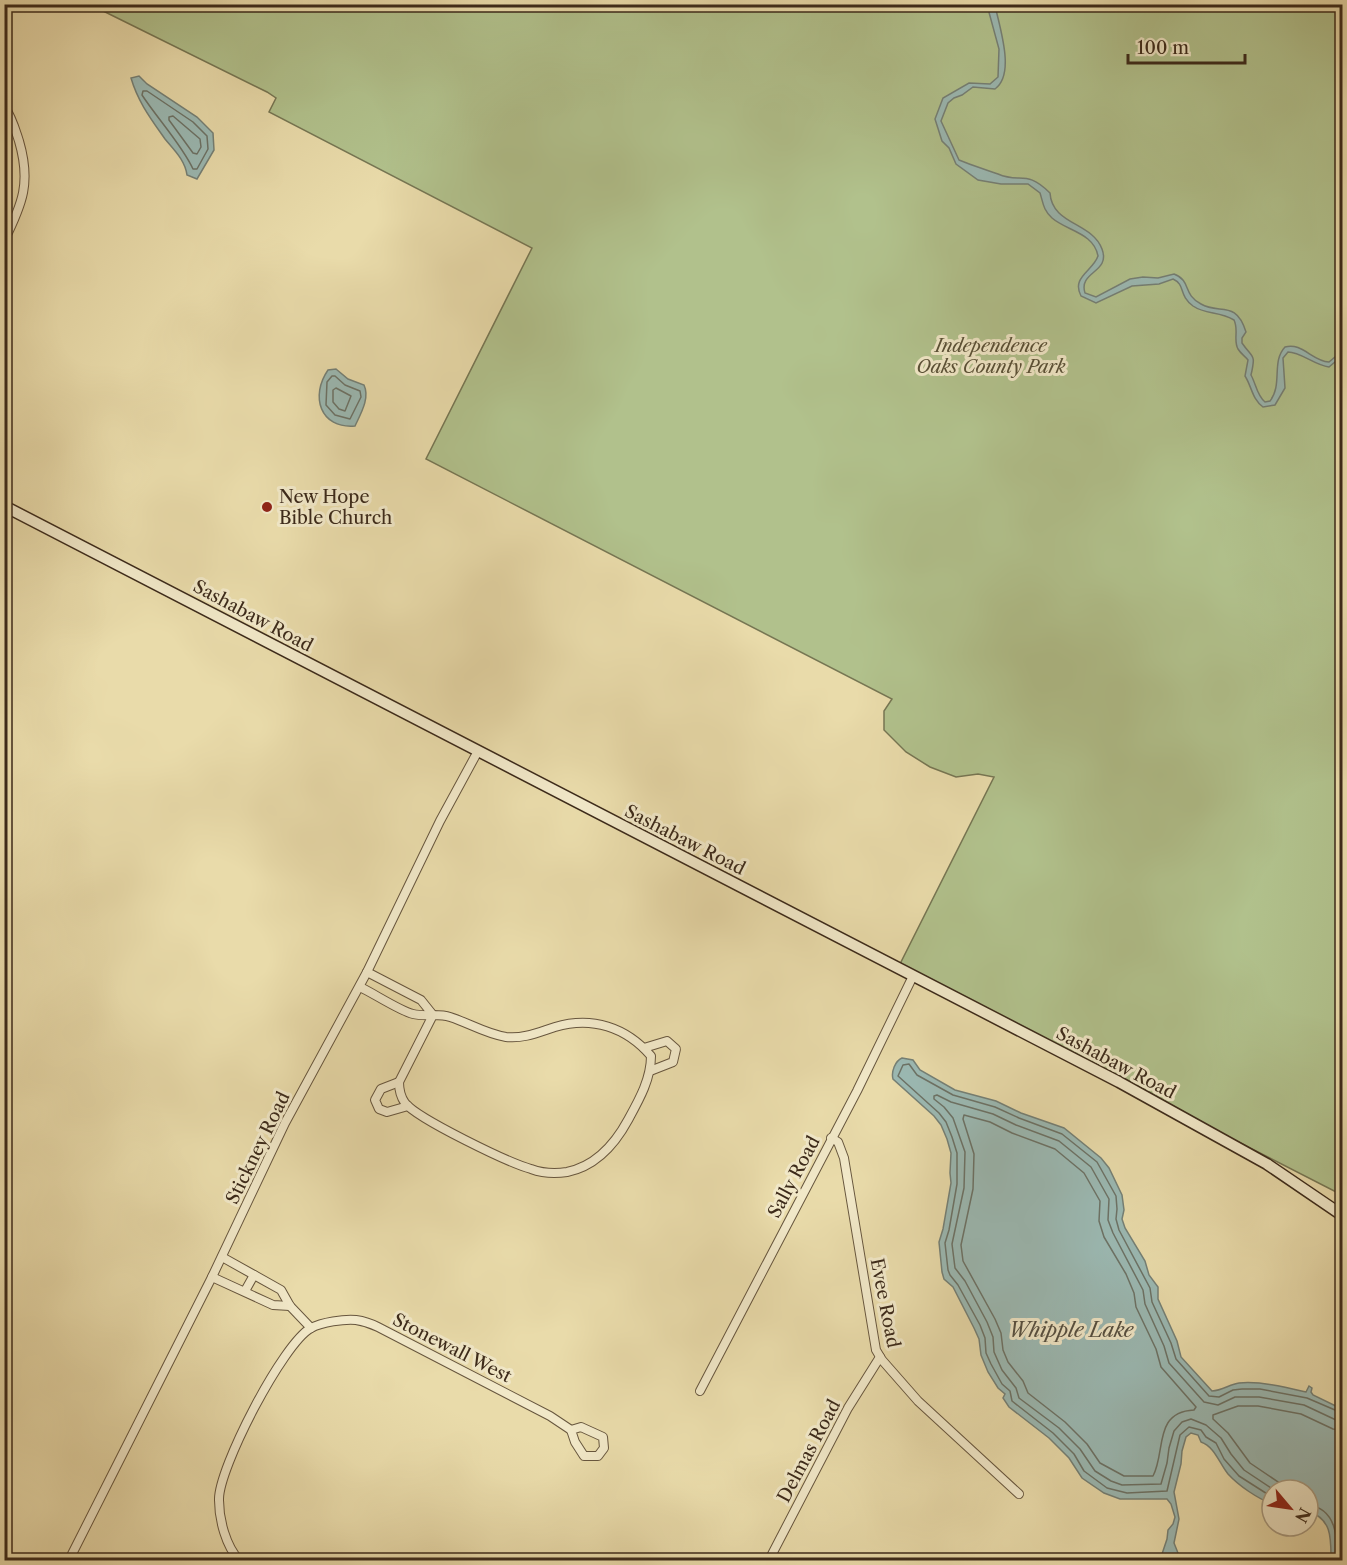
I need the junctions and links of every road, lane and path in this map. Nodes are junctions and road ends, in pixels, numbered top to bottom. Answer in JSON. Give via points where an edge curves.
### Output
{"nodes":[{"id":1,"x":4,"y":106,"type":"edge"},
{"id":2,"x":4,"y":241,"type":"edge"},
{"id":3,"x":4,"y":506,"type":"edge"},
{"id":4,"x":478,"y":751,"type":"junction"},
{"id":5,"x":367,"y":972,"type":"junction"},
{"id":6,"x":913,"y":976,"type":"junction"},
{"id":7,"x":360,"y":987,"type":"junction"},
{"id":8,"x":433,"y":1015,"type":"junction"},
{"id":9,"x":644,"y":1047,"type":"junction"},
{"id":10,"x":650,"y":1071,"type":"junction"},
{"id":11,"x":399,"y":1082,"type":"junction"},
{"id":12,"x":408,"y":1106,"type":"junction"},
{"id":13,"x":831,"y":1138,"type":"junction"},
{"id":14,"x":1342,"y":1215,"type":"edge"},
{"id":15,"x":222,"y":1257,"type":"junction"},
{"id":16,"x":254,"y":1275,"type":"junction"},
{"id":17,"x":212,"y":1277,"type":"junction"},
{"id":18,"x":245,"y":1291,"type":"junction"},
{"id":19,"x":290,"y":1306,"type":"junction"},
{"id":20,"x":311,"y":1328,"type":"junction"},
{"id":21,"x":880,"y":1357,"type":"junction"},
{"id":22,"x":700,"y":1391,"type":"dead end"},
{"id":23,"x":571,"y":1430,"type":"junction"},
{"id":24,"x":1018,"y":1494,"type":"dead end"},
{"id":25,"x":69,"y":1560,"type":"edge"},
{"id":26,"x":239,"y":1560,"type":"edge"},
{"id":27,"x":769,"y":1560,"type":"edge"}],
"edges":[{"from":1,"to":2,"type":"street","via":[[13,122],[26,169],[21,203]]},
{"from":3,"to":4,"type":"main road","name":"Sashabaw Road"},
{"from":4,"to":5,"type":"street","name":"Stickney Road"},
{"from":4,"to":6,"type":"main road","name":"Sashabaw Road"},
{"from":5,"to":7,"type":"street","name":"Stickney Road"},
{"from":5,"to":8,"type":"street","via":[[421,1000]]},
{"from":6,"to":13,"type":"street","name":"Sally Road"},
{"from":6,"to":14,"type":"main road","name":"Sashabaw Road","via":[[1203,1128],[1279,1172]]},
{"from":7,"to":8,"type":"street","via":[[413,1014]]},
{"from":7,"to":15,"type":"street","name":"Stickney Road","via":[[285,1124]]},
{"from":8,"to":9,"type":"street","via":[[444,1015],[507,1037],[580,1022],[596,1023],[624,1033]]},
{"from":8,"to":11,"type":"street"},
{"from":9,"to":10,"type":"street","via":[[651,1056]]},
{"from":9,"to":10,"type":"street","via":[[667,1041],[676,1049],[672,1062]]},
{"from":10,"to":12,"type":"street","via":[[612,1146],[586,1165],[567,1172],[546,1173],[501,1158]]},
{"from":11,"to":12,"type":"street","via":[[399,1093]]},
{"from":11,"to":12,"type":"street","via":[[381,1089],[375,1100],[379,1109],[387,1112]]},
{"from":13,"to":21,"type":"street","name":"Evee Road","via":[[838,1142],[844,1158]]},
{"from":13,"to":22,"type":"street","name":"Sally Road"},
{"from":15,"to":16,"type":"street"},
{"from":15,"to":17,"type":"street","name":"Stickney Road"},
{"from":16,"to":18,"type":"street"},
{"from":16,"to":19,"type":"street","via":[[281,1290]]},
{"from":17,"to":18,"type":"street"},
{"from":17,"to":25,"type":"street","name":"Stickney Road"},
{"from":18,"to":19,"type":"street","via":[[273,1305]]},
{"from":19,"to":20,"type":"street"},
{"from":20,"to":23,"type":"street","name":"Stonewall West","via":[[357,1320],[378,1327]]},
{"from":20,"to":26,"type":"street","via":[[298,1339],[271,1378],[225,1468],[218,1499],[223,1528]]},
{"from":21,"to":24,"type":"street","name":"Evee Road","via":[[918,1401]]},
{"from":21,"to":27,"type":"street","name":"Delmas Road","via":[[848,1408]]},
{"from":23,"to":23,"type":"street","via":[[581,1427],[603,1437],[604,1448],[598,1456],[584,1456]]}]}
